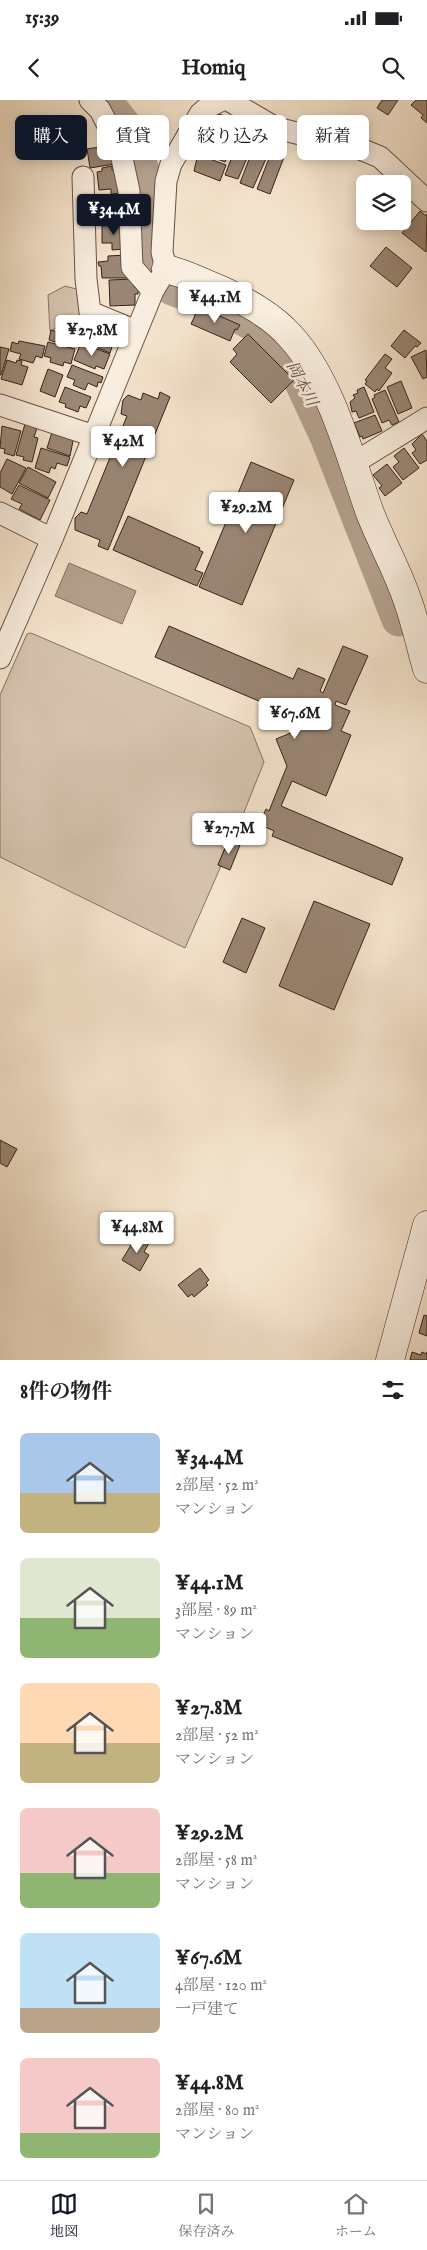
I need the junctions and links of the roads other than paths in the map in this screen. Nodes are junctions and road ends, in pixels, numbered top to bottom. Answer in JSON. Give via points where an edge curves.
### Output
{"nodes":[{"id":1,"x":90,"y":100,"type":"edge"},
{"id":2,"x":222,"y":100,"type":"edge"},
{"id":3,"x":228,"y":100,"type":"edge"},
{"id":4,"x":83,"y":177,"type":"dead end"},
{"id":5,"x":427,"y":201,"type":"edge"},
{"id":6,"x":159,"y":279,"type":"junction"},
{"id":7,"x":136,"y":331,"type":"junction"},
{"id":8,"x":0,"y":405,"type":"edge"},
{"id":9,"x":427,"y":418,"type":"edge"},
{"id":10,"x":94,"y":436,"type":"junction"},
{"id":11,"x":354,"y":463,"type":"junction"},
{"id":12,"x":0,"y":513,"type":"edge"},
{"id":13,"x":52,"y":539,"type":"junction"},
{"id":14,"x":0,"y":658,"type":"edge"},
{"id":15,"x":427,"y":670,"type":"edge"},
{"id":16,"x":427,"y":1225,"type":"edge"},
{"id":17,"x":390,"y":1360,"type":"edge"}],
"edges":[{"from":1,"to":6,"type":"street","via":[[100,110],[120,149],[129,191],[132,267]]},
{"from":2,"to":6,"type":"street","via":[[200,114],[171,164],[166,181]]},
{"from":3,"to":5,"type":"street","via":[[276,128],[358,148],[380,158]]},
{"from":4,"to":7,"type":"street","via":[[90,312]]},
{"from":6,"to":7,"type":"street"},
{"from":6,"to":11,"type":"street","via":[[179,272],[263,312],[291,337],[315,372]]},
{"from":7,"to":10,"type":"street"},
{"from":8,"to":10,"type":"street"},
{"from":9,"to":11,"type":"street"},
{"from":10,"to":13,"type":"street"},
{"from":11,"to":15,"type":"street","via":[[371,514],[406,597]]},
{"from":12,"to":13,"type":"street"},
{"from":13,"to":14,"type":"street"},
{"from":16,"to":17,"type":"street"}]}
